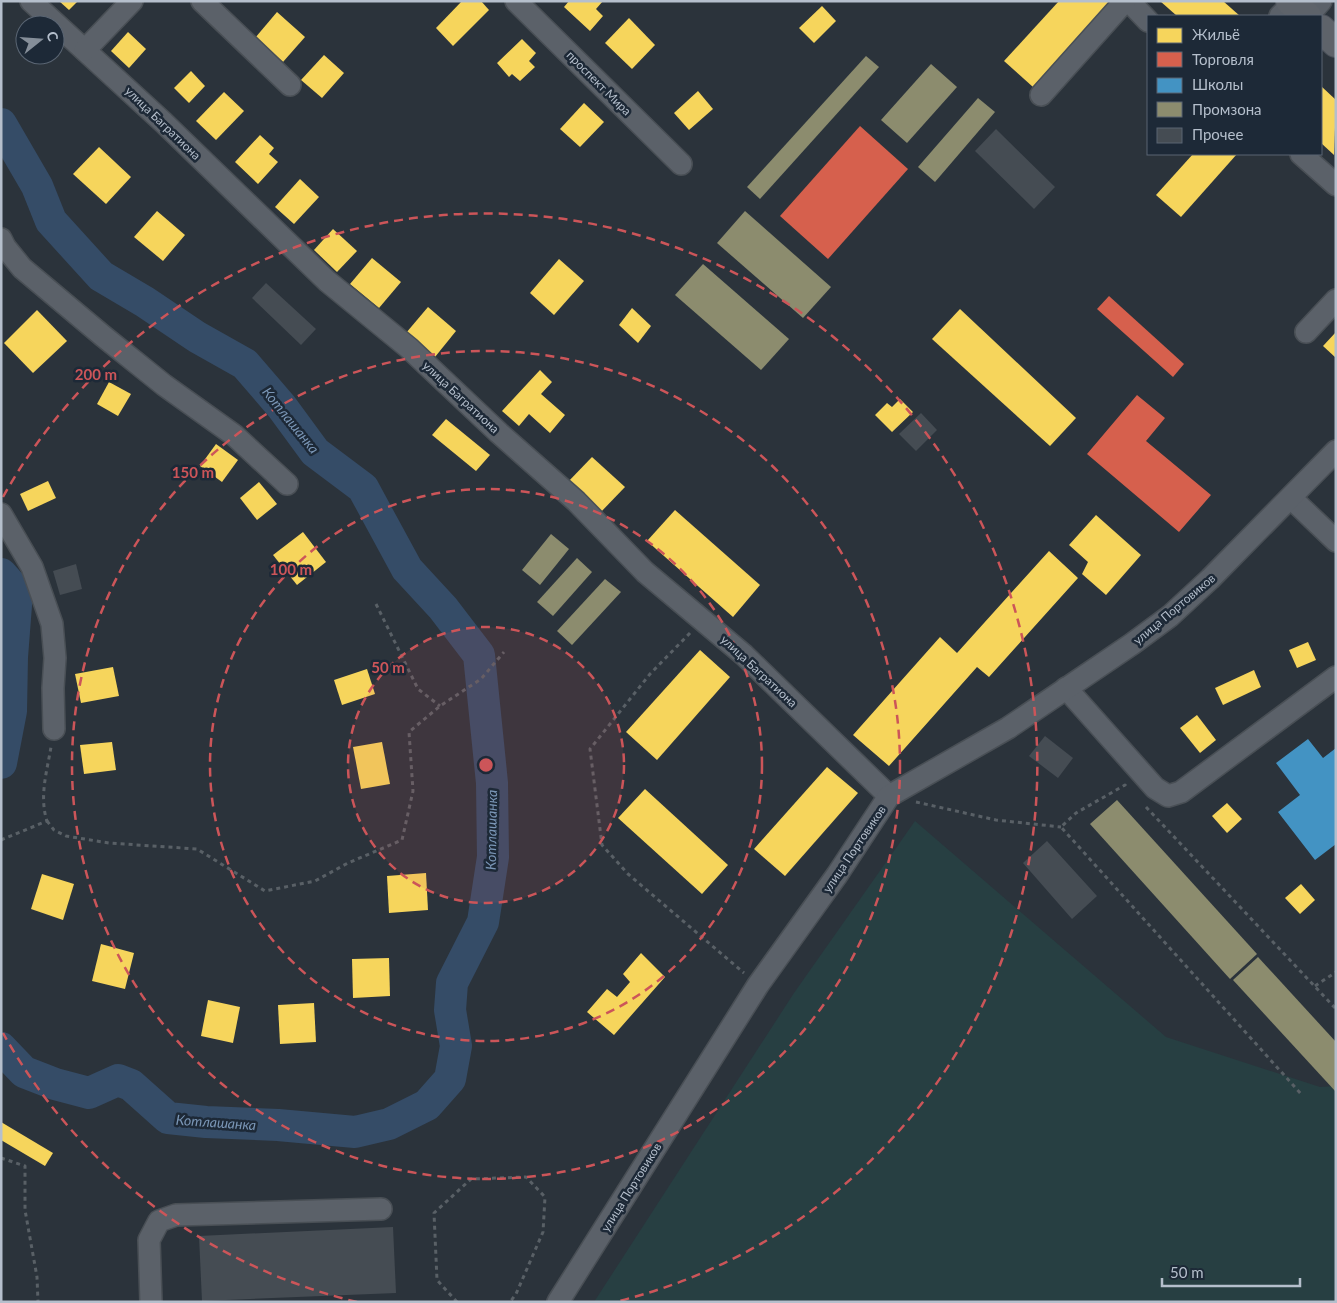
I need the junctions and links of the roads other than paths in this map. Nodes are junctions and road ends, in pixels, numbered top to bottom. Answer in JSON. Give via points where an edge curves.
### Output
{"nodes":[{"id":1,"x":31,"y":1,"type":"edge"},
{"id":2,"x":132,"y":1,"type":"edge"},
{"id":3,"x":202,"y":1,"type":"edge"},
{"id":4,"x":516,"y":1,"type":"edge"},
{"id":5,"x":1127,"y":1,"type":"edge"},
{"id":6,"x":1321,"y":1,"type":"edge"},
{"id":7,"x":1296,"y":11,"type":"edge"},
{"id":8,"x":1147,"y":20,"type":"edge"},
{"id":9,"x":1322,"y":30,"type":"edge"},
{"id":10,"x":1336,"y":43,"type":"edge"},
{"id":11,"x":85,"y":50,"type":"junction"},
{"id":12,"x":290,"y":85,"type":"dead end"},
{"id":13,"x":1041,"y":95,"type":"dead end"},
{"id":14,"x":1302,"y":155,"type":"edge"},
{"id":15,"x":681,"y":164,"type":"dead end"},
{"id":16,"x":1336,"y":185,"type":"edge"},
{"id":17,"x":2,"y":247,"type":"edge"},
{"id":18,"x":1336,"y":300,"type":"edge"},
{"id":19,"x":1306,"y":332,"type":"dead end"},
{"id":20,"x":1336,"y":451,"type":"edge"},
{"id":21,"x":287,"y":484,"type":"dead end"},
{"id":22,"x":1291,"y":498,"type":"junction"},
{"id":23,"x":1,"y":514,"type":"edge"},
{"id":24,"x":1336,"y":541,"type":"edge"},
{"id":25,"x":1336,"y":677,"type":"edge"},
{"id":26,"x":1066,"y":688,"type":"junction"},
{"id":27,"x":54,"y":729,"type":"road end"},
{"id":28,"x":889,"y":796,"type":"junction"},
{"id":29,"x":381,"y":1209,"type":"dead end"},
{"id":30,"x":151,"y":1302,"type":"edge"},
{"id":31,"x":558,"y":1302,"type":"edge"}],
"edges":[{"from":1,"to":11,"type":"street","name":"улица Багратиона"},
{"from":2,"to":11,"type":"street"},
{"from":3,"to":12,"type":"street"},
{"from":4,"to":15,"type":"street","name":"проспект Мира"},
{"from":5,"to":8,"type":"street"},
{"from":5,"to":13,"type":"street"},
{"from":6,"to":7,"type":"street"},
{"from":9,"to":10,"type":"main road"},
{"from":11,"to":28,"type":"street","name":"улица Багратиона","via":[[326,282],[409,348],[576,501],[645,572],[744,655]]},
{"from":14,"to":16,"type":"street"},
{"from":17,"to":21,"type":"street","via":[[22,268],[103,336],[234,435]]},
{"from":18,"to":19,"type":"street"},
{"from":20,"to":22,"type":"street","name":"улица Портовиков"},
{"from":22,"to":24,"type":"street"},
{"from":22,"to":26,"type":"street","name":"улица Портовиков","via":[[1170,616]]},
{"from":23,"to":27,"type":"street","via":[[32,567],[52,624]]},
{"from":25,"to":26,"type":"street","via":[[1181,792],[1168,796],[1155,788]]},
{"from":26,"to":28,"type":"street","name":"улица Портовиков","via":[[1008,728]]},
{"from":28,"to":31,"type":"street","name":"улица Портовиков","via":[[758,985]]},
{"from":29,"to":30,"type":"street","via":[[176,1216],[159,1221],[149,1240]]}]}
